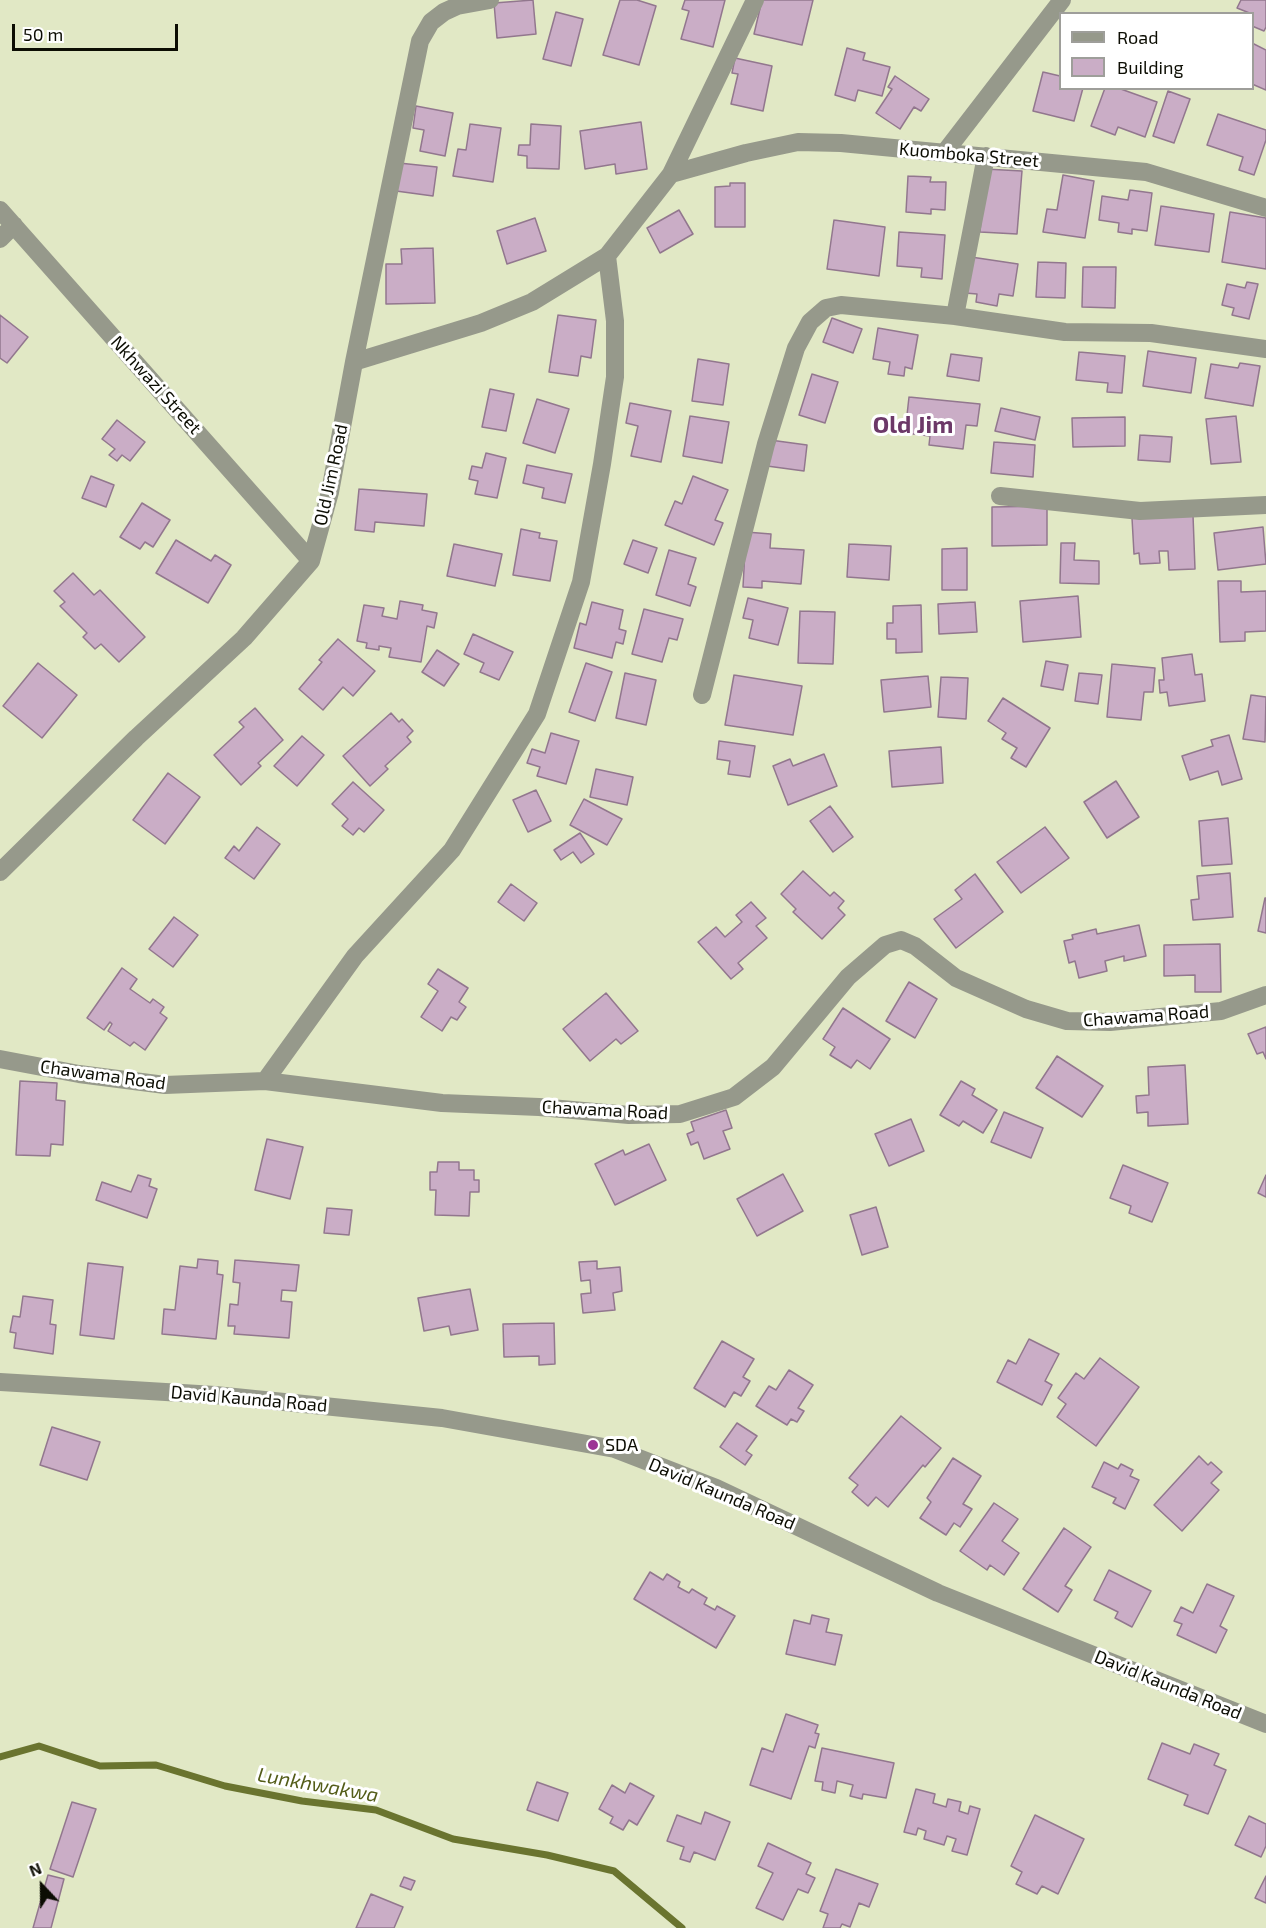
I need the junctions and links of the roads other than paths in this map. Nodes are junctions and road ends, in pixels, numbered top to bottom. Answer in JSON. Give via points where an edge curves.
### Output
{"nodes":[{"id":1,"x":490,"y":0,"type":"edge"},
{"id":2,"x":755,"y":0,"type":"edge"},
{"id":3,"x":1062,"y":0,"type":"edge"},
{"id":4,"x":945,"y":152,"type":"junction"},
{"id":5,"x":986,"y":156,"type":"junction"},
{"id":6,"x":671,"y":174,"type":"junction"},
{"id":7,"x":1266,"y":208,"type":"edge"},
{"id":8,"x":0,"y":210,"type":"edge"},
{"id":9,"x":14,"y":225,"type":"junction"},
{"id":10,"x":0,"y":239,"type":"edge"},
{"id":11,"x":607,"y":256,"type":"junction"},
{"id":12,"x":956,"y":316,"type":"junction"},
{"id":13,"x":1266,"y":349,"type":"edge"},
{"id":14,"x":354,"y":362,"type":"junction"},
{"id":15,"x":1000,"y":496,"type":"dead end"},
{"id":16,"x":1266,"y":505,"type":"edge"},
{"id":17,"x":311,"y":561,"type":"junction"},
{"id":18,"x":702,"y":695,"type":"dead end"},
{"id":19,"x":0,"y":872,"type":"edge"},
{"id":20,"x":1266,"y":995,"type":"edge"},
{"id":21,"x":0,"y":1059,"type":"edge"},
{"id":22,"x":265,"y":1081,"type":"junction"},
{"id":23,"x":0,"y":1382,"type":"edge"},
{"id":24,"x":1266,"y":1724,"type":"edge"}],
"edges":[{"from":1,"to":14,"type":"street","name":"Old Jim Road","via":[[444,12],[431,22],[420,41]]},
{"from":2,"to":6,"type":"street"},
{"from":3,"to":4,"type":"street"},
{"from":4,"to":5,"type":"street","name":"Kuomboka Street"},
{"from":4,"to":6,"type":"street","name":"Kuomboka Street","via":[[798,142]]},
{"from":5,"to":7,"type":"street","name":"Kuomboka Street","via":[[1146,172]]},
{"from":5,"to":12,"type":"street"},
{"from":6,"to":11,"type":"street"},
{"from":8,"to":9,"type":"street","name":"Nkhwazi Street"},
{"from":9,"to":10,"type":"street"},
{"from":9,"to":17,"type":"street","name":"Nkhwazi Street"},
{"from":11,"to":14,"type":"street","via":[[532,302],[502,315]]},
{"from":11,"to":22,"type":"street","via":[[615,321],[615,377],[602,464],[581,582],[537,714],[452,850],[355,956]]},
{"from":12,"to":13,"type":"street","via":[[1065,332],[1150,333]]},
{"from":12,"to":18,"type":"street","via":[[841,305],[826,308],[810,322],[796,348],[766,444]]},
{"from":14,"to":17,"type":"street","name":"Old Jim Road","via":[[330,492]]},
{"from":15,"to":16,"type":"street","via":[[1140,511]]},
{"from":17,"to":19,"type":"street","name":"Old Jim Road","via":[[244,638]]},
{"from":20,"to":22,"type":"street","name":"Chawama Road","via":[[1221,1011],[1110,1022],[1067,1021],[1026,1009],[956,978],[915,946],[901,940],[885,945],[848,977],[773,1067],[734,1097],[680,1114],[629,1115],[442,1103]]},
{"from":21,"to":22,"type":"street","name":"Chawama Road","via":[[165,1085]]},
{"from":23,"to":24,"type":"street","name":"David Kaunda Road","via":[[216,1395],[442,1418],[615,1449],[716,1488],[938,1593]]}]}
